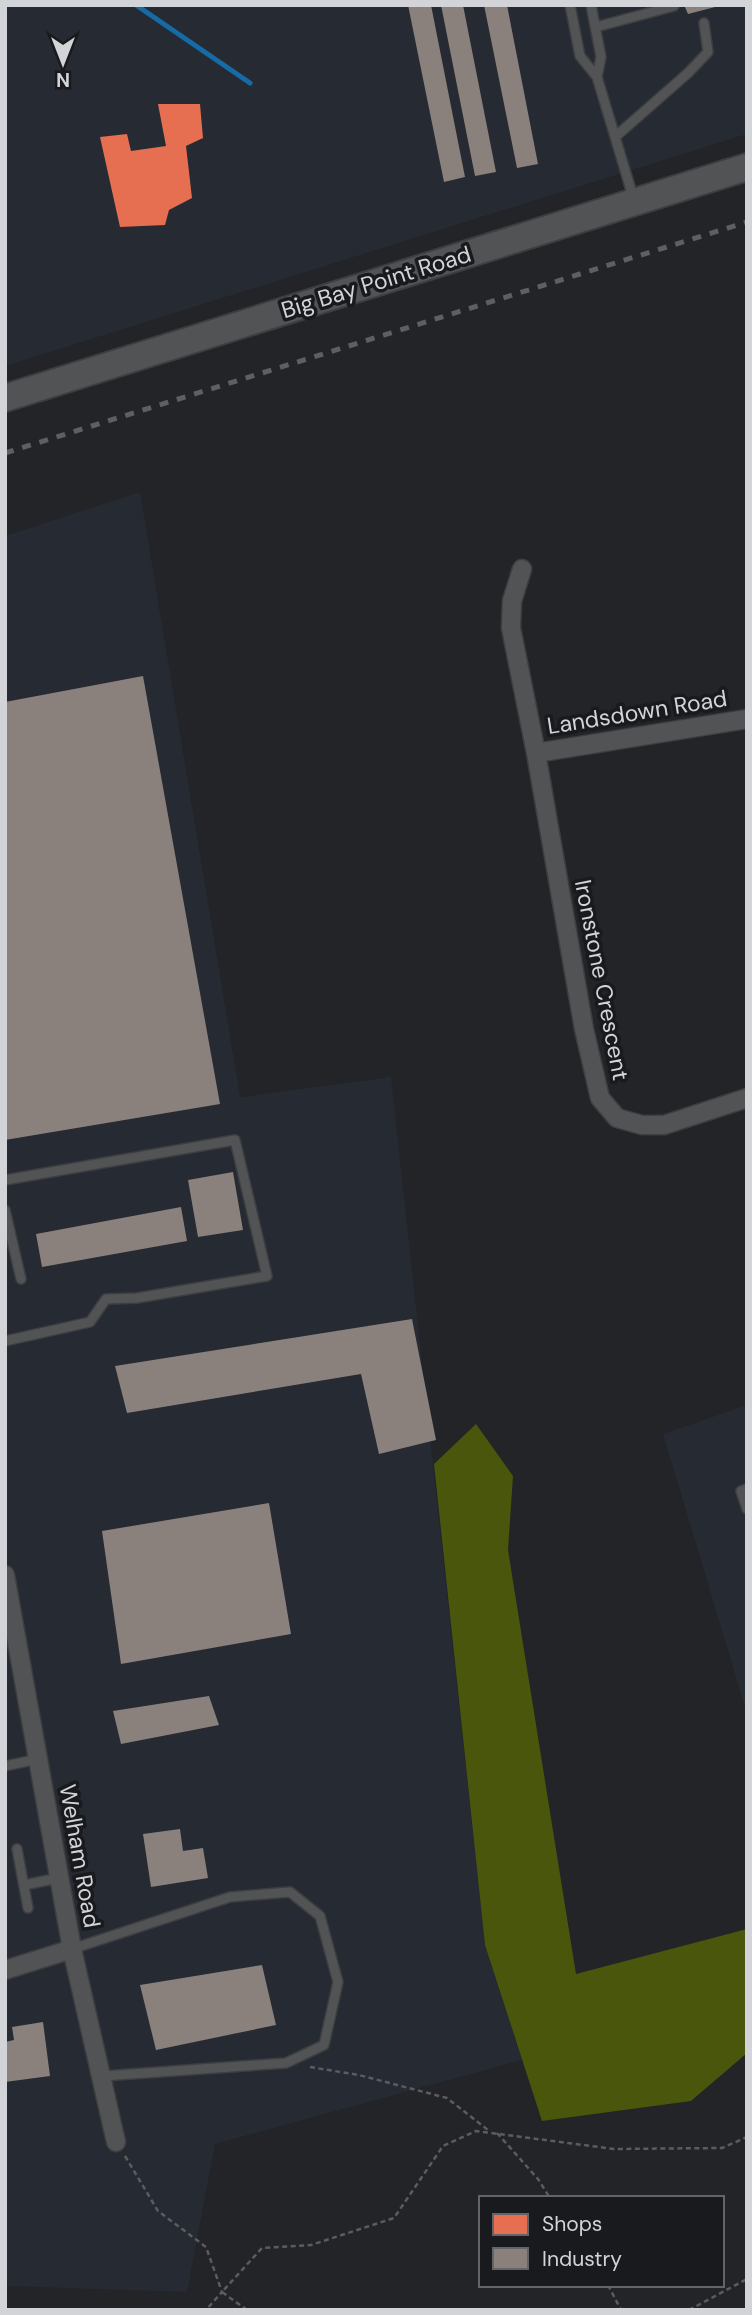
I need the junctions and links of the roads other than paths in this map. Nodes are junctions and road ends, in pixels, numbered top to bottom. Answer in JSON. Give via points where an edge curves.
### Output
{"nodes":[{"id":1,"x":570,"y":5,"type":"edge"},
{"id":2,"x":591,"y":5,"type":"edge"},
{"id":3,"x":674,"y":6,"type":"edge"},
{"id":4,"x":704,"y":23,"type":"dead end"},
{"id":5,"x":596,"y":27,"type":"junction"},
{"id":6,"x":597,"y":77,"type":"junction"},
{"id":7,"x":615,"y":137,"type":"junction"},
{"id":8,"x":747,"y":167,"type":"edge"},
{"id":9,"x":634,"y":202,"type":"junction"},
{"id":10,"x":5,"y":398,"type":"edge"},
{"id":11,"x":522,"y":569,"type":"dead end"},
{"id":12,"x":747,"y":719,"type":"edge"},
{"id":13,"x":536,"y":753,"type":"junction"},
{"id":14,"x":747,"y":1098,"type":"edge"},
{"id":15,"x":5,"y":1180,"type":"edge"},
{"id":16,"x":5,"y":1210,"type":"edge"},
{"id":17,"x":21,"y":1279,"type":"dead end"},
{"id":18,"x":5,"y":1341,"type":"edge"},
{"id":19,"x":747,"y":1489,"type":"edge"},
{"id":20,"x":747,"y":1509,"type":"edge"},
{"id":21,"x":5,"y":1576,"type":"edge"},
{"id":22,"x":38,"y":1759,"type":"junction"},
{"id":23,"x":5,"y":1766,"type":"edge"},
{"id":24,"x":18,"y":1849,"type":"dead end"},
{"id":25,"x":60,"y":1878,"type":"junction"},
{"id":26,"x":24,"y":1885,"type":"junction"},
{"id":27,"x":28,"y":1908,"type":"dead end"},
{"id":28,"x":72,"y":1949,"type":"junction"},
{"id":29,"x":5,"y":1970,"type":"edge"},
{"id":30,"x":103,"y":2077,"type":"junction"},
{"id":31,"x":116,"y":2143,"type":"road end"}],
"edges":[{"from":1,"to":6,"type":"lane","via":[[580,56]]},
{"from":2,"to":5,"type":"lane"},
{"from":3,"to":5,"type":"lane"},
{"from":4,"to":7,"type":"lane","via":[[708,52]]},
{"from":5,"to":6,"type":"lane","via":[[601,57]]},
{"from":6,"to":7,"type":"lane"},
{"from":7,"to":9,"type":"lane"},
{"from":8,"to":9,"type":"street","name":"Big Bay Point Road"},
{"from":9,"to":10,"type":"street","name":"Big Bay Point Road"},
{"from":11,"to":13,"type":"street","name":"Ironstone Crescent","via":[[512,601],[511,628]]},
{"from":12,"to":13,"type":"street","name":"Landsdown Road"},
{"from":13,"to":14,"type":"street","name":"Ironstone Crescent","via":[[600,1098],[617,1118],[642,1125],[664,1125]]},
{"from":15,"to":18,"type":"lane","via":[[235,1140],[267,1276],[106,1299],[90,1322]]},
{"from":16,"to":17,"type":"lane"},
{"from":19,"to":20,"type":"lane","via":[[741,1491]]},
{"from":21,"to":22,"type":"street","name":"Welham Road"},
{"from":22,"to":23,"type":"lane"},
{"from":22,"to":25,"type":"street","name":"Welham Road"},
{"from":24,"to":26,"type":"lane"},
{"from":25,"to":26,"type":"lane"},
{"from":25,"to":28,"type":"street","name":"Welham Road"},
{"from":26,"to":27,"type":"lane"},
{"from":28,"to":29,"type":"street"},
{"from":28,"to":30,"type":"street","name":"Welham Road"},
{"from":28,"to":30,"type":"lane","via":[[230,1896],[290,1892],[320,1916],[338,1982],[324,2045],[286,2063]]},
{"from":30,"to":31,"type":"street","name":"Welham Road"}]}
